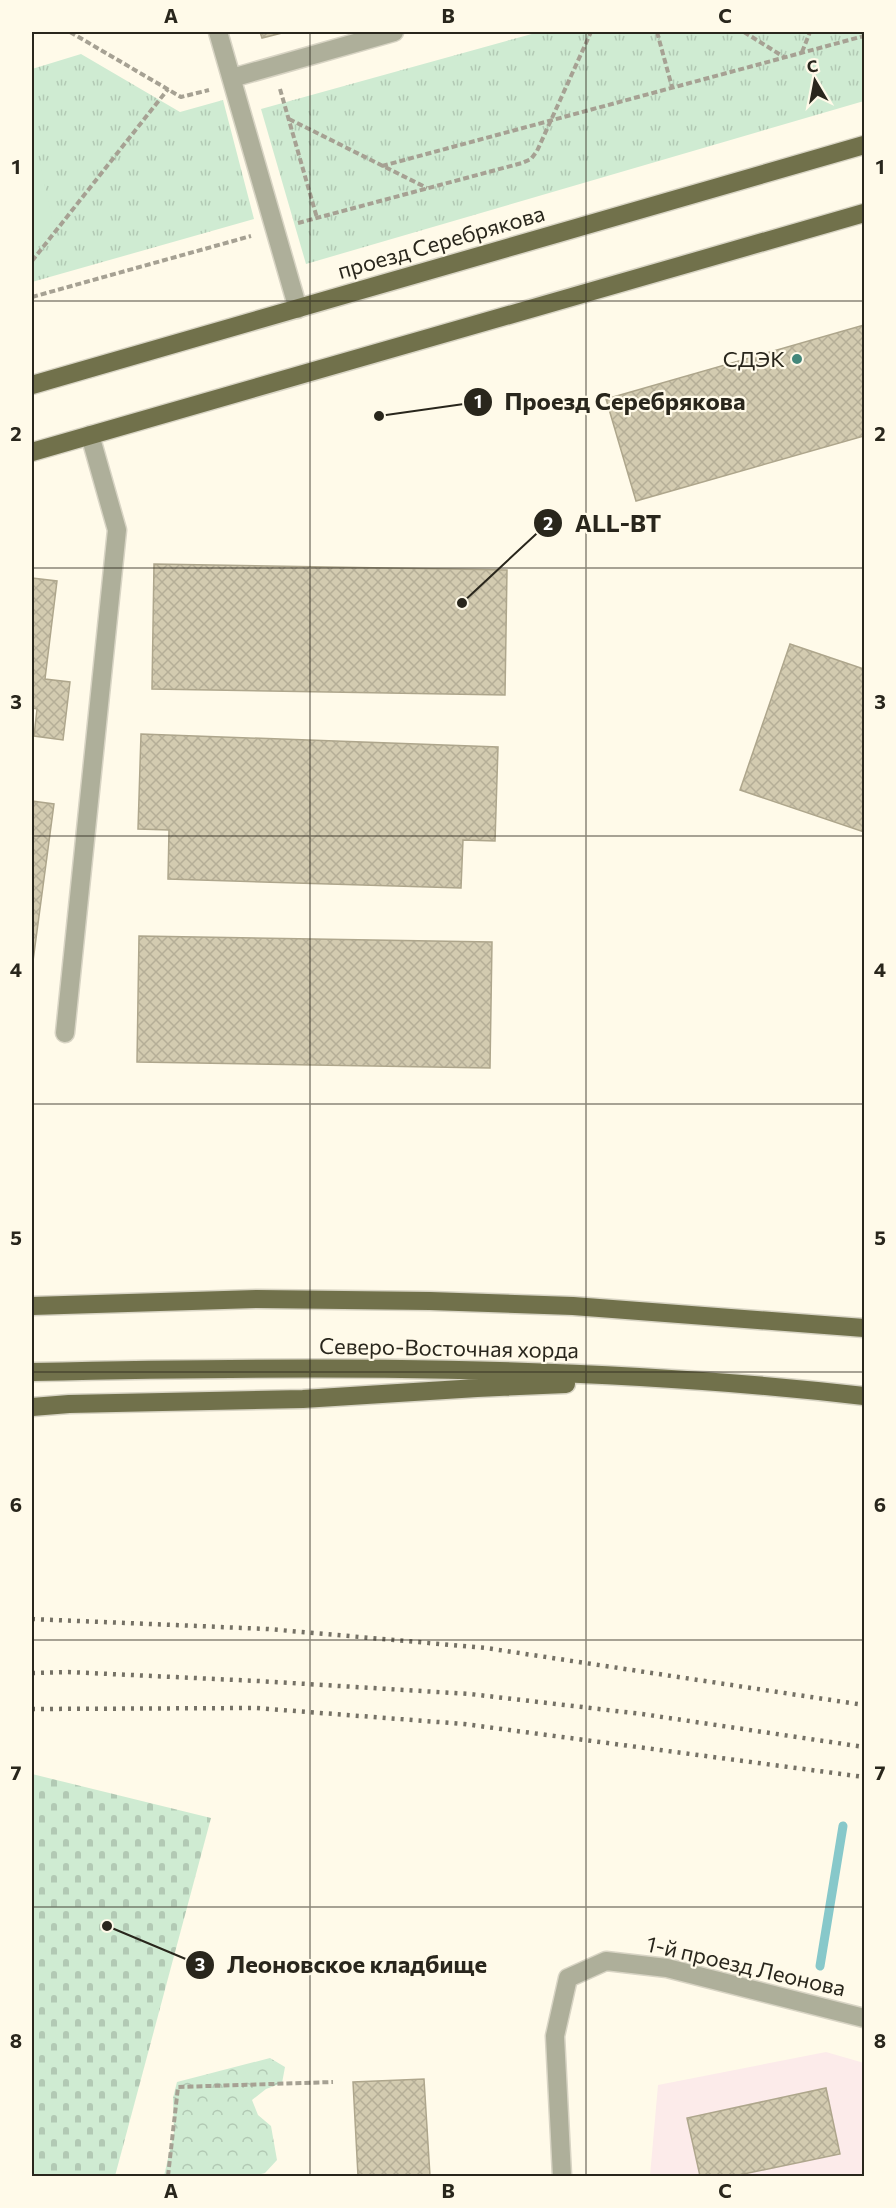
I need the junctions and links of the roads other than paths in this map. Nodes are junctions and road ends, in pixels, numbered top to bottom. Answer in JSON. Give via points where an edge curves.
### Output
{"nodes":[{"id":1,"x":219,"y":32,"type":"edge"},
{"id":2,"x":394,"y":32,"type":"edge"},
{"id":3,"x":233,"y":81,"type":"junction"},
{"id":4,"x":864,"y":145,"type":"edge"},
{"id":5,"x":864,"y":213,"type":"edge"},
{"id":6,"x":298,"y":309,"type":"junction"},
{"id":7,"x":32,"y":385,"type":"edge"},
{"id":8,"x":90,"y":435,"type":"junction"},
{"id":9,"x":32,"y":452,"type":"edge"},
{"id":10,"x":65,"y":1033,"type":"dead end"},
{"id":11,"x":32,"y":1306,"type":"edge"},
{"id":12,"x":864,"y":1328,"type":"edge"},
{"id":13,"x":32,"y":1372,"type":"edge"},
{"id":14,"x":682,"y":1380,"type":"junction"},
{"id":15,"x":864,"y":1396,"type":"edge"},
{"id":16,"x":32,"y":1407,"type":"edge"},
{"id":17,"x":864,"y":2018,"type":"edge"},
{"id":18,"x":562,"y":2176,"type":"edge"}],
"edges":[{"from":1,"to":3,"type":"street"},
{"from":2,"to":3,"type":"street"},
{"from":3,"to":6,"type":"street"},
{"from":4,"to":6,"type":"main road","name":"проезд Серебрякова"},
{"from":5,"to":8,"type":"main road"},
{"from":6,"to":7,"type":"main road","name":"проезд Серебрякова"},
{"from":8,"to":9,"type":"main road"},
{"from":8,"to":10,"type":"street","via":[[117,530]]},
{"from":11,"to":12,"type":"main road","name":"Северо-Восточная хорда","via":[[257,1299],[430,1301],[573,1306]]},
{"from":13,"to":14,"type":"main road","name":"Северо-Восточная хорда","via":[[257,1367],[514,1371]]},
{"from":14,"to":15,"type":"main road","name":"Северо-Восточная хорда"},
{"from":14,"to":16,"type":"main road","via":[[303,1399]]},
{"from":17,"to":18,"type":"street","name":"1-й проезд Леонова","via":[[667,1968],[606,1961],[568,1978],[555,2036]]}]}
